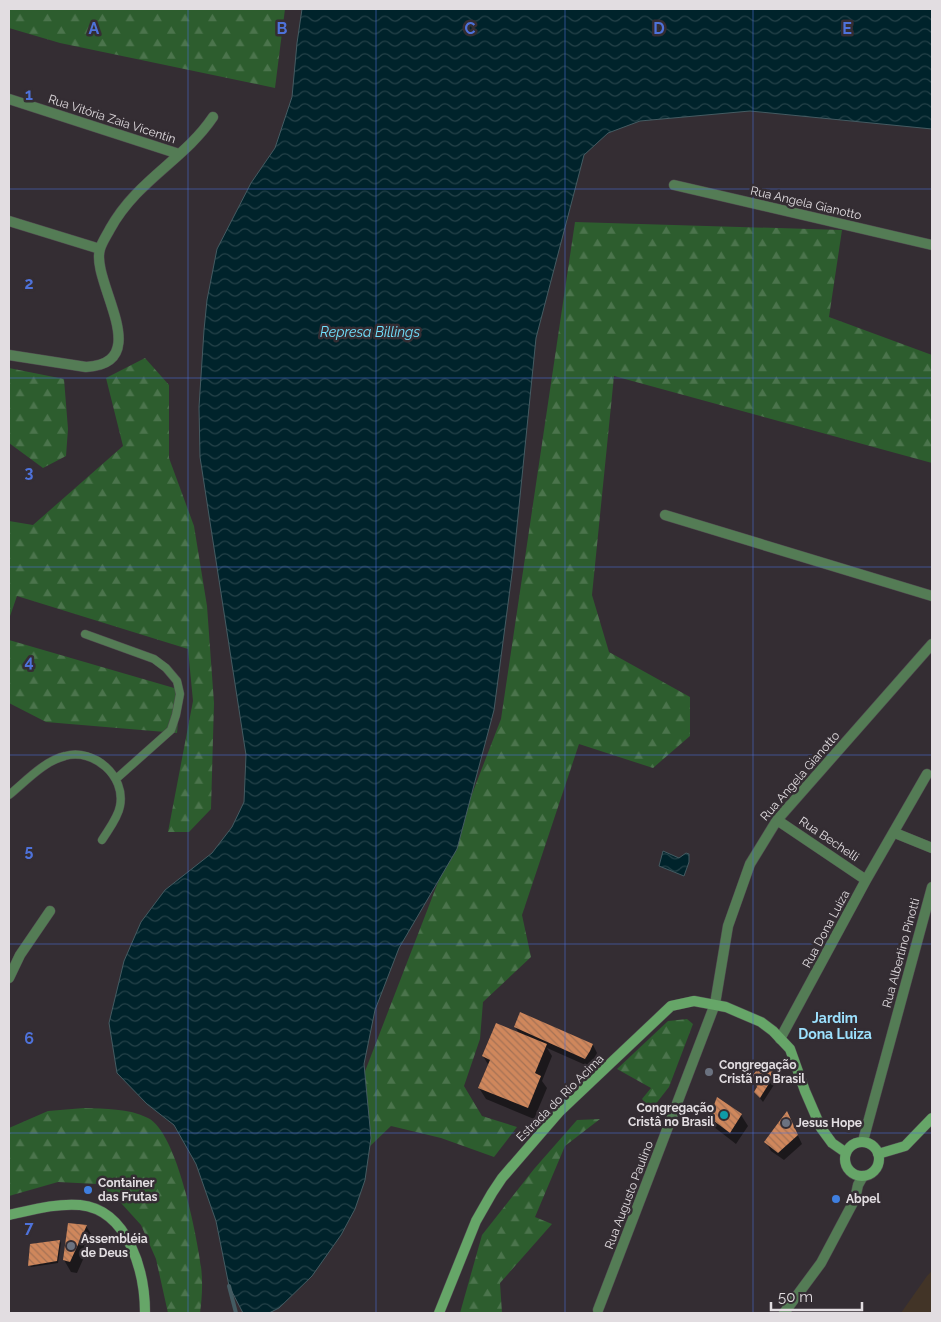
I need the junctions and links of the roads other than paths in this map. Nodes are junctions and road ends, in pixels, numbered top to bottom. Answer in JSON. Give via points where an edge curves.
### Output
{"nodes":[{"id":1,"x":9,"y":99,"type":"edge"},
{"id":2,"x":213,"y":117,"type":"dead end"},
{"id":3,"x":179,"y":154,"type":"junction"},
{"id":4,"x":674,"y":185,"type":"dead end"},
{"id":5,"x":9,"y":221,"type":"edge"},
{"id":6,"x":932,"y":245,"type":"edge"},
{"id":7,"x":100,"y":249,"type":"junction"},
{"id":8,"x":9,"y":355,"type":"edge"},
{"id":9,"x":665,"y":515,"type":"dead end"},
{"id":10,"x":932,"y":596,"type":"edge"},
{"id":11,"x":85,"y":634,"type":"dead end"},
{"id":12,"x":932,"y":644,"type":"edge"},
{"id":13,"x":927,"y":774,"type":"dead end"},
{"id":14,"x":116,"y":779,"type":"junction"},
{"id":15,"x":9,"y":795,"type":"edge"},
{"id":16,"x":777,"y":820,"type":"junction"},
{"id":17,"x":895,"y":833,"type":"junction"},
{"id":18,"x":102,"y":840,"type":"dead end"},
{"id":19,"x":932,"y":848,"type":"edge"},
{"id":20,"x":866,"y":880,"type":"junction"},
{"id":21,"x":932,"y":887,"type":"edge"},
{"id":22,"x":50,"y":911,"type":"dead end"},
{"id":23,"x":9,"y":978,"type":"edge"},
{"id":24,"x":715,"y":1004,"type":"junction"},
{"id":25,"x":780,"y":1039,"type":"junction"},
{"id":26,"x":932,"y":1118,"type":"edge"},
{"id":27,"x":863,"y":1141,"type":"junction"},
{"id":28,"x":845,"y":1152,"type":"junction"},
{"id":29,"x":878,"y":1154,"type":"junction"},
{"id":30,"x":862,"y":1176,"type":"junction"},
{"id":31,"x":9,"y":1215,"type":"edge"},
{"id":32,"x":598,"y":1310,"type":"dead end"},
{"id":33,"x":144,"y":1313,"type":"edge"},
{"id":34,"x":439,"y":1313,"type":"edge"},
{"id":35,"x":784,"y":1313,"type":"edge"}],
"edges":[{"from":1,"to":3,"type":"street","name":"Rua Vitória Zaia Vicentin"},
{"from":2,"to":3,"type":"street","via":[[202,133]]},
{"from":3,"to":7,"type":"street","via":[[127,203]]},
{"from":4,"to":6,"type":"street","name":"Rua Angela Gianotto"},
{"from":5,"to":7,"type":"street"},
{"from":7,"to":8,"type":"street","via":[[100,266],[119,332],[118,346],[112,357],[96,367],[86,367]]},
{"from":9,"to":10,"type":"street"},
{"from":11,"to":14,"type":"lane","via":[[154,659],[178,681],[180,694],[171,730]]},
{"from":12,"to":16,"type":"street","name":"Rua Angela Gianotto"},
{"from":13,"to":17,"type":"street","name":"Rua Dona Luiza"},
{"from":14,"to":15,"type":"lane","via":[[106,766],[95,760],[80,754],[65,756],[45,766]]},
{"from":14,"to":18,"type":"lane","via":[[120,807]]},
{"from":16,"to":20,"type":"street","name":"Rua Bechelli"},
{"from":16,"to":24,"type":"street","name":"Rua Angela Gianotto","via":[[750,864],[728,926]]},
{"from":17,"to":19,"type":"street"},
{"from":17,"to":20,"type":"street","name":"Rua Dona Luiza"},
{"from":20,"to":25,"type":"street","name":"Rua Dona Luiza"},
{"from":21,"to":27,"type":"street","name":"Rua Albertino Pinotti"},
{"from":22,"to":23,"type":"street","via":[[20,955]]},
{"from":24,"to":25,"type":"main road","name":"Estrada do Rio Acima","via":[[762,1022]]},
{"from":24,"to":32,"type":"street","name":"Rua Augusto Paulino"},
{"from":24,"to":34,"type":"main road","name":"Estrada do Rio Acima","via":[[694,1000],[671,1006],[560,1111],[527,1148],[483,1208]]},
{"from":25,"to":28,"type":"main road","name":"Estrada do Rio Acima","via":[[790,1049],[821,1128],[832,1143]]},
{"from":26,"to":29,"type":"main road","via":[[905,1146]]},
{"from":27,"to":28,"type":"main road","via":[[852,1144]]},
{"from":27,"to":29,"type":"main road","via":[[874,1146]]},
{"from":28,"to":30,"type":"main road","via":[[848,1169]]},
{"from":29,"to":30,"type":"main road","via":[[877,1167]]},
{"from":30,"to":35,"type":"street","via":[[855,1199],[821,1263]]},
{"from":31,"to":33,"type":"main road","via":[[48,1206],[82,1205],[96,1209],[114,1222],[128,1237],[143,1284]]}]}
